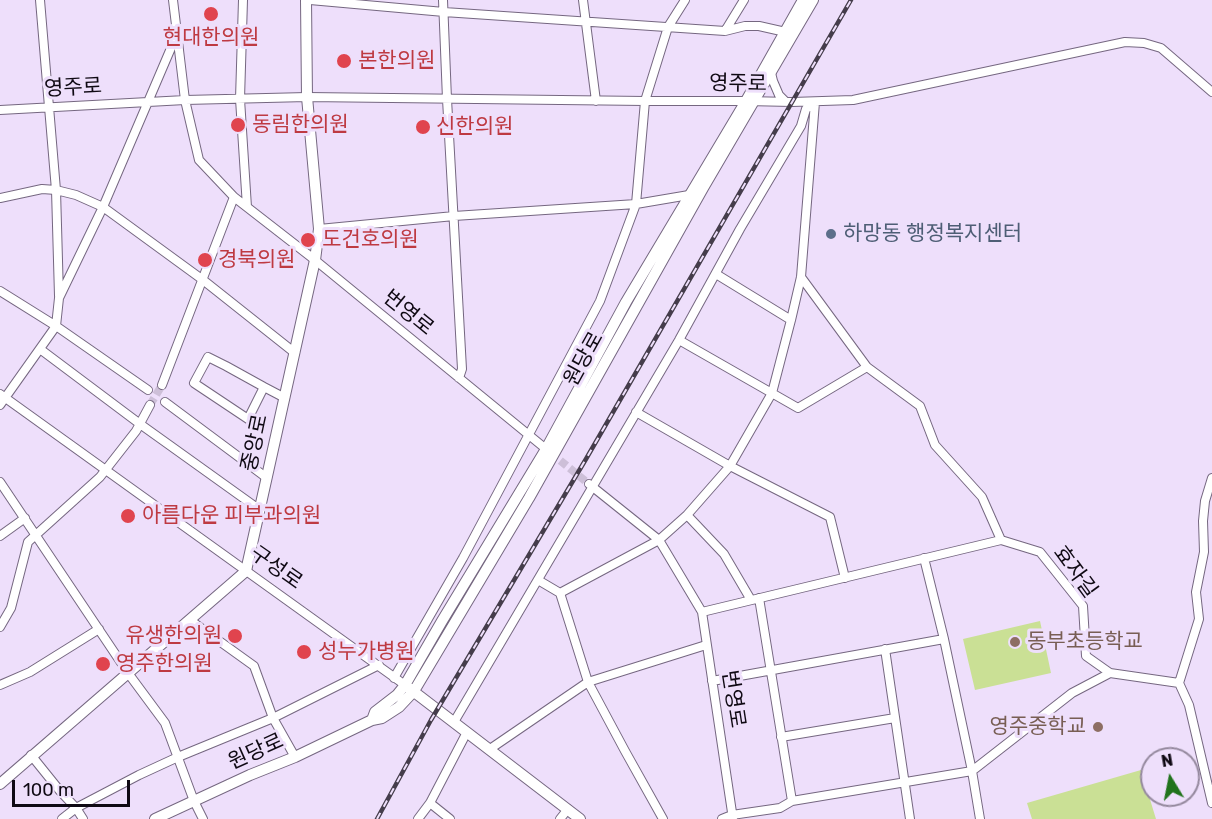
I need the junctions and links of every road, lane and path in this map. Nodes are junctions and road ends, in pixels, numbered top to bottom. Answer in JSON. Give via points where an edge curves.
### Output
{"nodes":[{"id":1,"x":40,"y":0,"type":"edge"},
{"id":2,"x":173,"y":0,"type":"edge"},
{"id":3,"x":243,"y":0,"type":"edge"},
{"id":4,"x":306,"y":0,"type":"edge"},
{"id":5,"x":310,"y":0,"type":"edge"},
{"id":6,"x":443,"y":0,"type":"edge"},
{"id":7,"x":583,"y":0,"type":"edge"},
{"id":8,"x":685,"y":0,"type":"edge"},
{"id":9,"x":744,"y":0,"type":"edge"},
{"id":10,"x":803,"y":0,"type":"edge"},
{"id":11,"x":813,"y":0,"type":"edge"},
{"id":12,"x":444,"y":12,"type":"junction"},
{"id":13,"x":586,"y":22,"type":"junction"},
{"id":14,"x":668,"y":27,"type":"junction"},
{"id":15,"x":725,"y":31,"type":"junction"},
{"id":16,"x":789,"y":32,"type":"junction"},
{"id":17,"x":177,"y":33,"type":"junction"},
{"id":18,"x":771,"y":73,"type":"junction"},
{"id":19,"x":1212,"y":92,"type":"edge"},
{"id":20,"x":307,"y":97,"type":"junction"},
{"id":21,"x":240,"y":99,"type":"junction"},
{"id":22,"x":447,"y":99,"type":"junction"},
{"id":23,"x":185,"y":100,"type":"junction"},
{"id":24,"x":596,"y":101,"type":"junction"},
{"id":25,"x":750,"y":101,"type":"junction"},
{"id":26,"x":147,"y":102,"type":"junction"},
{"id":27,"x":645,"y":102,"type":"junction"},
{"id":28,"x":786,"y":102,"type":"junction"},
{"id":29,"x":815,"y":102,"type":"junction"},
{"id":30,"x":50,"y":108,"type":"junction"},
{"id":31,"x":0,"y":110,"type":"edge"},
{"id":32,"x":56,"y":190,"type":"junction"},
{"id":33,"x":689,"y":195,"type":"junction"},
{"id":34,"x":0,"y":198,"type":"edge"},
{"id":35,"x":234,"y":198,"type":"junction"},
{"id":36,"x":636,"y":204,"type":"junction"},
{"id":37,"x":103,"y":207,"type":"junction"},
{"id":38,"x":247,"y":207,"type":"junction"},
{"id":39,"x":454,"y":216,"type":"junction"},
{"id":40,"x":319,"y":228,"type":"junction"},
{"id":41,"x":315,"y":261,"type":"junction"},
{"id":42,"x":716,"y":274,"type":"junction"},
{"id":43,"x":801,"y":277,"type":"junction"},
{"id":44,"x":203,"y":280,"type":"junction"},
{"id":45,"x":0,"y":291,"type":"edge"},
{"id":46,"x":59,"y":298,"type":"junction"},
{"id":47,"x":791,"y":320,"type":"junction"},
{"id":48,"x":56,"y":326,"type":"junction"},
{"id":49,"x":679,"y":340,"type":"junction"},
{"id":50,"x":40,"y":349,"type":"junction"},
{"id":51,"x":295,"y":353,"type":"junction"},
{"id":52,"x":867,"y":367,"type":"junction"},
{"id":53,"x":459,"y":378,"type":"junction"},
{"id":54,"x":162,"y":385,"type":"tunnel mouth"},
{"id":55,"x":264,"y":387,"type":"junction"},
{"id":56,"x":148,"y":390,"type":"dead end"},
{"id":57,"x":772,"y":393,"type":"junction"},
{"id":58,"x":285,"y":398,"type":"junction"},
{"id":59,"x":2,"y":399,"type":"edge"},
{"id":60,"x":165,"y":402,"type":"dead end"},
{"id":61,"x":150,"y":405,"type":"tunnel mouth"},
{"id":62,"x":636,"y":412,"type":"junction"},
{"id":63,"x":140,"y":424,"type":"junction"},
{"id":64,"x":528,"y":434,"type":"junction"},
{"id":65,"x":546,"y":448,"type":"junction"},
{"id":66,"x":730,"y":466,"type":"junction"},
{"id":67,"x":106,"y":470,"type":"junction"},
{"id":68,"x":267,"y":478,"type":"junction"},
{"id":69,"x":1212,"y":478,"type":"edge"},
{"id":70,"x":0,"y":482,"type":"edge"},
{"id":71,"x":591,"y":486,"type":"junction"},
{"id":72,"x":260,"y":510,"type":"junction"},
{"id":73,"x":687,"y":515,"type":"junction"},
{"id":74,"x":25,"y":518,"type":"junction"},
{"id":75,"x":36,"y":535,"type":"junction"},
{"id":76,"x":0,"y":536,"type":"edge"},
{"id":77,"x":659,"y":540,"type":"junction"},
{"id":78,"x":1001,"y":540,"type":"junction"},
{"id":79,"x":924,"y":558,"type":"junction"},
{"id":80,"x":246,"y":571,"type":"junction"},
{"id":81,"x":845,"y":578,"type":"junction"},
{"id":82,"x":538,"y":580,"type":"junction"},
{"id":83,"x":560,"y":592,"type":"junction"},
{"id":84,"x":755,"y":599,"type":"junction"},
{"id":85,"x":702,"y":612,"type":"junction"},
{"id":86,"x":190,"y":620,"type":"junction"},
{"id":87,"x":0,"y":627,"type":"edge"},
{"id":88,"x":99,"y":629,"type":"junction"},
{"id":89,"x":944,"y":639,"type":"junction"},
{"id":90,"x":706,"y":645,"type":"junction"},
{"id":91,"x":885,"y":650,"type":"junction"},
{"id":92,"x":379,"y":665,"type":"junction"},
{"id":93,"x":770,"y":670,"type":"junction"},
{"id":94,"x":128,"y":673,"type":"junction"},
{"id":95,"x":1110,"y":673,"type":"junction"},
{"id":96,"x":394,"y":678,"type":"junction"},
{"id":97,"x":712,"y":681,"type":"junction"},
{"id":98,"x":588,"y":682,"type":"junction"},
{"id":99,"x":1179,"y":683,"type":"junction"},
{"id":100,"x":0,"y":685,"type":"edge"},
{"id":101,"x":409,"y":688,"type":"junction"},
{"id":102,"x":273,"y":718,"type":"junction"},
{"id":103,"x":895,"y":718,"type":"junction"},
{"id":104,"x":454,"y":722,"type":"junction"},
{"id":105,"x":467,"y":732,"type":"junction"},
{"id":106,"x":781,"y":737,"type":"junction"},
{"id":107,"x":490,"y":749,"type":"junction"},
{"id":108,"x":31,"y":755,"type":"junction"},
{"id":109,"x":178,"y":757,"type":"junction"},
{"id":110,"x":295,"y":757,"type":"junction"},
{"id":111,"x":972,"y":771,"type":"junction"},
{"id":112,"x":904,"y":782,"type":"junction"},
{"id":113,"x":0,"y":784,"type":"edge"},
{"id":114,"x":194,"y":801,"type":"junction"},
{"id":115,"x":792,"y":801,"type":"junction"},
{"id":116,"x":430,"y":803,"type":"junction"},
{"id":117,"x":1212,"y":803,"type":"edge"},
{"id":118,"x":76,"y":808,"type":"junction"},
{"id":119,"x":568,"y":809,"type":"junction"},
{"id":120,"x":732,"y":817,"type":"edge"},
{"id":121,"x":62,"y":819,"type":"edge"},
{"id":122,"x":83,"y":819,"type":"edge"},
{"id":123,"x":155,"y":819,"type":"edge"},
{"id":124,"x":203,"y":819,"type":"edge"},
{"id":125,"x":418,"y":819,"type":"edge"},
{"id":126,"x":450,"y":819,"type":"edge"},
{"id":127,"x":560,"y":819,"type":"edge"},
{"id":128,"x":580,"y":819,"type":"edge"},
{"id":129,"x":663,"y":819,"type":"edge"},
{"id":130,"x":722,"y":819,"type":"edge"},
{"id":131,"x":909,"y":819,"type":"edge"},
{"id":132,"x":980,"y":819,"type":"edge"}],
"edges":[{"from":1,"to":30,"type":"street"},
{"from":2,"to":17,"type":"street","name":"번영로"},
{"from":3,"to":21,"type":"street"},
{"from":4,"to":20,"type":"main road","name":"중앙로"},
{"from":5,"to":12,"type":"street"},
{"from":6,"to":12,"type":"street"},
{"from":7,"to":13,"type":"street"},
{"from":8,"to":14,"type":"street"},
{"from":9,"to":15,"type":"street"},
{"from":10,"to":16,"type":"main road","name":"원당로"},
{"from":11,"to":16,"type":"main road","name":"원당로"},
{"from":12,"to":13,"type":"street"},
{"from":12,"to":22,"type":"street"},
{"from":13,"to":14,"type":"street"},
{"from":13,"to":24,"type":"street"},
{"from":14,"to":15,"type":"street"},
{"from":14,"to":27,"type":"street"},
{"from":15,"to":16,"type":"street","via":[[752,26]]},
{"from":16,"to":18,"type":"main road","name":"원당로"},
{"from":16,"to":25,"type":"main road","name":"원당로"},
{"from":17,"to":23,"type":"street","name":"번영로"},
{"from":17,"to":26,"type":"street"},
{"from":18,"to":25,"type":"main road","name":"원당로"},
{"from":18,"to":28,"type":"street","via":[[778,95]]},
{"from":19,"to":29,"type":"street","name":"영주로","via":[[1161,48],[1125,42],[853,100]]},
{"from":20,"to":21,"type":"street","name":"영주로"},
{"from":20,"to":22,"type":"street","name":"영주로"},
{"from":20,"to":40,"type":"main road","name":"중앙로"},
{"from":21,"to":23,"type":"street","name":"영주로"},
{"from":21,"to":38,"type":"street"},
{"from":22,"to":24,"type":"street","name":"영주로"},
{"from":22,"to":39,"type":"street"},
{"from":23,"to":26,"type":"street","name":"영주로"},
{"from":23,"to":35,"type":"street","name":"번영로","via":[[199,160]]},
{"from":24,"to":27,"type":"street","name":"영주로"},
{"from":25,"to":27,"type":"street","name":"영주로"},
{"from":25,"to":28,"type":"street","name":"영주로"},
{"from":25,"to":33,"type":"main road","name":"원당로"},
{"from":25,"to":101,"type":"main road","name":"원당로","via":[[530,498]]},
{"from":26,"to":30,"type":"street","name":"영주로"},
{"from":26,"to":37,"type":"street"},
{"from":27,"to":36,"type":"street"},
{"from":28,"to":29,"type":"street","name":"영주로"},
{"from":29,"to":42,"type":"street","via":[[806,109],[801,126]]},
{"from":29,"to":43,"type":"street"},
{"from":30,"to":31,"type":"street","name":"영주로"},
{"from":30,"to":32,"type":"street"},
{"from":32,"to":34,"type":"street"},
{"from":32,"to":37,"type":"street"},
{"from":32,"to":46,"type":"street"},
{"from":33,"to":36,"type":"street"},
{"from":33,"to":65,"type":"main road","name":"원당로"},
{"from":35,"to":38,"type":"street","name":"번영로"},
{"from":35,"to":44,"type":"street"},
{"from":36,"to":39,"type":"street"},
{"from":36,"to":64,"type":"street","via":[[600,301]]},
{"from":37,"to":44,"type":"street"},
{"from":37,"to":46,"type":"street"},
{"from":38,"to":41,"type":"street","name":"번영로"},
{"from":39,"to":40,"type":"street"},
{"from":39,"to":53,"type":"street","via":[[462,369]]},
{"from":40,"to":41,"type":"main road","name":"중앙로"},
{"from":41,"to":51,"type":"main road","name":"중앙로"},
{"from":41,"to":53,"type":"street","name":"번영로"},
{"from":42,"to":47,"type":"street"},
{"from":42,"to":49,"type":"street"},
{"from":43,"to":47,"type":"street"},
{"from":43,"to":52,"type":"street"},
{"from":44,"to":51,"type":"street"},
{"from":44,"to":54,"type":"street"},
{"from":45,"to":48,"type":"street"},
{"from":46,"to":48,"type":"street"},
{"from":47,"to":57,"type":"street"},
{"from":48,"to":50,"type":"street"},
{"from":48,"to":56,"type":"street"},
{"from":49,"to":57,"type":"street"},
{"from":49,"to":62,"type":"street"},
{"from":50,"to":59,"type":"street"},
{"from":50,"to":63,"type":"street"},
{"from":51,"to":58,"type":"main road","name":"중앙로"},
{"from":52,"to":57,"type":"street","via":[[798,408]]},
{"from":52,"to":78,"type":"street","via":[[920,406],[935,445],[982,497]]},
{"from":53,"to":64,"type":"street","name":"번영로"},
{"from":55,"to":55,"type":"street","via":[[208,357],[194,383],[248,419]]},
{"from":55,"to":58,"type":"street"},
{"from":57,"to":66,"type":"street"},
{"from":58,"to":68,"type":"main road","name":"중앙로"},
{"from":59,"to":67,"type":"street","name":"구성로"},
{"from":60,"to":68,"type":"street"},
{"from":61,"to":63,"type":"street"},
{"from":62,"to":66,"type":"street"},
{"from":62,"to":71,"type":"street"},
{"from":63,"to":67,"type":"street"},
{"from":63,"to":72,"type":"street"},
{"from":64,"to":65,"type":"street","name":"번영로"},
{"from":64,"to":96,"type":"street"},
{"from":65,"to":101,"type":"main road","name":"원당로","via":[[442,621]]},
{"from":66,"to":73,"type":"street"},
{"from":66,"to":81,"type":"street","via":[[830,517]]},
{"from":67,"to":75,"type":"street"},
{"from":67,"to":80,"type":"street","name":"구성로"},
{"from":68,"to":72,"type":"main road","name":"중앙로"},
{"from":69,"to":99,"type":"street","via":[[1205,501],[1203,552],[1196,592],[1199,619]]},
{"from":70,"to":74,"type":"street"},
{"from":71,"to":77,"type":"street","name":"번영로"},
{"from":71,"to":82,"type":"street"},
{"from":72,"to":80,"type":"main road","name":"중앙로"},
{"from":73,"to":77,"type":"street"},
{"from":73,"to":84,"type":"street","via":[[724,554]]},
{"from":74,"to":75,"type":"street"},
{"from":74,"to":76,"type":"street"},
{"from":75,"to":87,"type":"street","via":[[28,542],[11,608]]},
{"from":75,"to":88,"type":"street"},
{"from":77,"to":83,"type":"street"},
{"from":77,"to":85,"type":"street","name":"번영로"},
{"from":78,"to":79,"type":"street"},
{"from":78,"to":95,"type":"street","name":"효자길","via":[[1040,552],[1083,606],[1086,656]]},
{"from":79,"to":81,"type":"street"},
{"from":79,"to":89,"type":"street"},
{"from":80,"to":86,"type":"main road"},
{"from":80,"to":92,"type":"street","name":"구성로"},
{"from":81,"to":84,"type":"street"},
{"from":82,"to":83,"type":"street"},
{"from":82,"to":104,"type":"street"},
{"from":83,"to":98,"type":"street"},
{"from":84,"to":85,"type":"street"},
{"from":84,"to":93,"type":"street"},
{"from":85,"to":90,"type":"street","name":"번영로"},
{"from":86,"to":94,"type":"main road"},
{"from":86,"to":102,"type":"street","via":[[254,666]]},
{"from":88,"to":94,"type":"street"},
{"from":88,"to":100,"type":"street","via":[[30,672]]},
{"from":89,"to":91,"type":"street"},
{"from":89,"to":111,"type":"street"},
{"from":90,"to":97,"type":"street","name":"번영로"},
{"from":90,"to":98,"type":"street"},
{"from":91,"to":93,"type":"street"},
{"from":91,"to":103,"type":"street"},
{"from":92,"to":96,"type":"street","name":"구성로"},
{"from":92,"to":102,"type":"street"},
{"from":93,"to":97,"type":"street"},
{"from":93,"to":106,"type":"street"},
{"from":94,"to":108,"type":"main road"},
{"from":94,"to":109,"type":"street","via":[[165,723]]},
{"from":95,"to":99,"type":"street","name":"효자길"},
{"from":95,"to":111,"type":"street","via":[[1072,693]]},
{"from":96,"to":101,"type":"street","name":"구성로"},
{"from":97,"to":120,"type":"street","name":"번영로"},
{"from":98,"to":107,"type":"street"},
{"from":98,"to":129,"type":"street"},
{"from":99,"to":117,"type":"street","via":[[1189,705]]},
{"from":101,"to":104,"type":"main road","name":"구성로"},
{"from":101,"to":110,"type":"main road","name":"원당로","via":[[375,712],[372,720]]},
{"from":102,"to":109,"type":"street"},
{"from":102,"to":110,"type":"street"},
{"from":103,"to":106,"type":"street"},
{"from":103,"to":112,"type":"street"},
{"from":104,"to":105,"type":"main road","name":"구성로"},
{"from":105,"to":107,"type":"main road","name":"구성로"},
{"from":105,"to":116,"type":"street"},
{"from":106,"to":115,"type":"street"},
{"from":107,"to":119,"type":"main road","name":"구성로"},
{"from":108,"to":113,"type":"main road"},
{"from":108,"to":118,"type":"street"},
{"from":109,"to":114,"type":"street"},
{"from":109,"to":118,"type":"street"},
{"from":110,"to":114,"type":"main road","name":"원당로"},
{"from":111,"to":112,"type":"street"},
{"from":111,"to":132,"type":"street"},
{"from":112,"to":115,"type":"street"},
{"from":112,"to":131,"type":"street"},
{"from":114,"to":123,"type":"main road","name":"원당로"},
{"from":114,"to":124,"type":"street"},
{"from":115,"to":120,"type":"street","via":[[780,808]]},
{"from":116,"to":125,"type":"street"},
{"from":116,"to":126,"type":"street"},
{"from":118,"to":121,"type":"street"},
{"from":118,"to":122,"type":"street"},
{"from":119,"to":127,"type":"street"},
{"from":119,"to":128,"type":"main road","name":"구성로"},
{"from":120,"to":130,"type":"street"}]}
